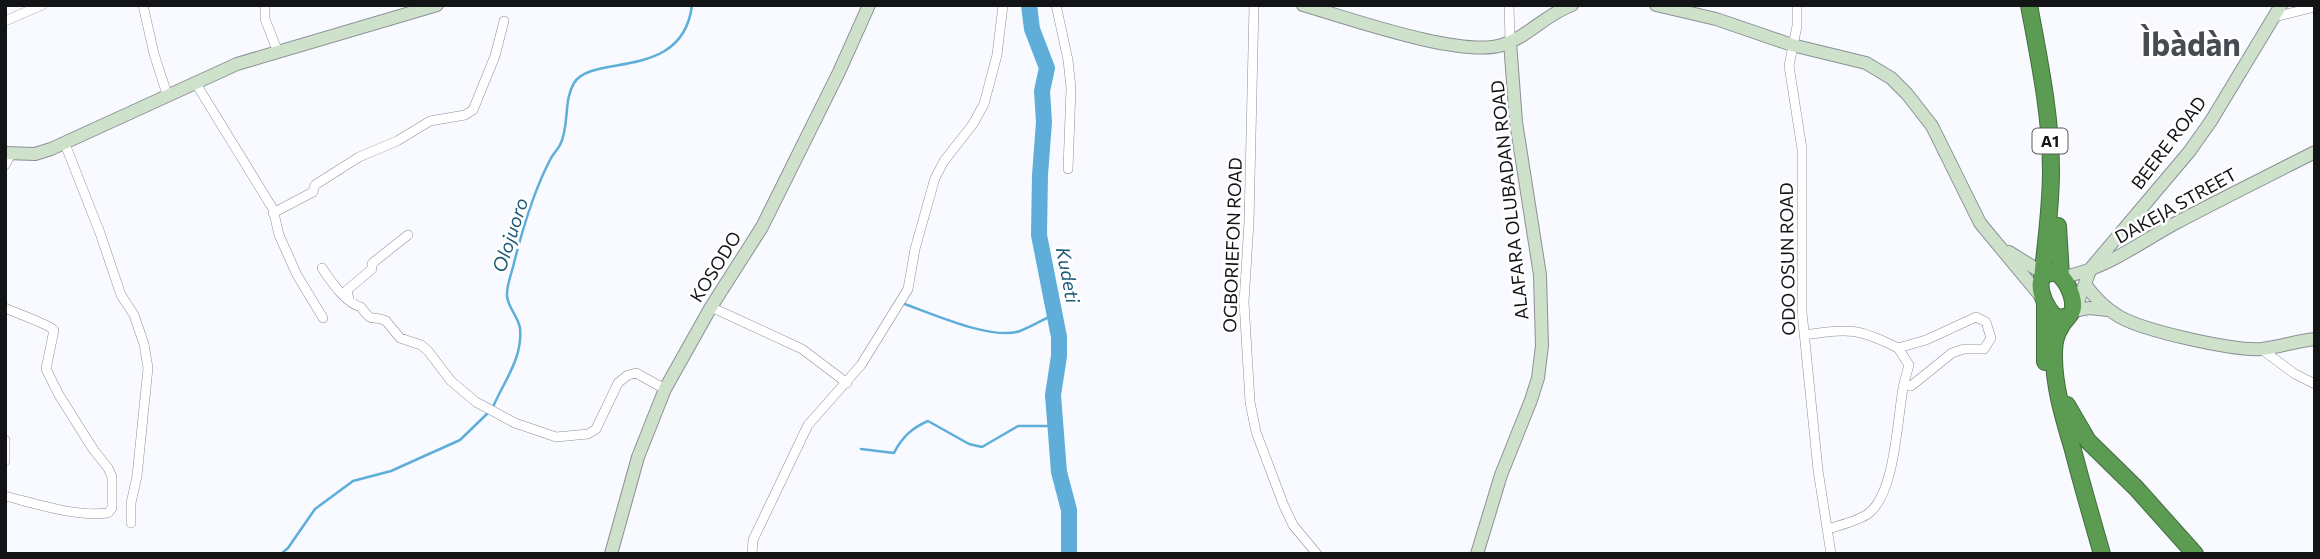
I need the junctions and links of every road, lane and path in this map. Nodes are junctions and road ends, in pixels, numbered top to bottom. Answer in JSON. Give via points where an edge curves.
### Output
{"nodes":[{"id":1,"x":42,"y":5,"type":"edge"},
{"id":2,"x":143,"y":5,"type":"edge"},
{"id":3,"x":265,"y":5,"type":"edge"},
{"id":4,"x":437,"y":5,"type":"edge"},
{"id":5,"x":869,"y":5,"type":"edge"},
{"id":6,"x":1003,"y":5,"type":"edge"},
{"id":7,"x":1056,"y":5,"type":"edge"},
{"id":8,"x":1254,"y":5,"type":"edge"},
{"id":9,"x":1303,"y":5,"type":"edge"},
{"id":10,"x":1509,"y":5,"type":"edge"},
{"id":11,"x":1572,"y":5,"type":"edge"},
{"id":12,"x":1656,"y":5,"type":"edge"},
{"id":13,"x":1797,"y":5,"type":"edge"},
{"id":14,"x":2029,"y":5,"type":"edge"},
{"id":15,"x":2037,"y":5,"type":"edge"},
{"id":16,"x":2315,"y":7,"type":"edge"},
{"id":17,"x":2277,"y":11,"type":"edge"},
{"id":18,"x":5,"y":21,"type":"edge"},
{"id":19,"x":505,"y":21,"type":"dead end"},
{"id":20,"x":1510,"y":42,"type":"junction"},
{"id":21,"x":1792,"y":45,"type":"junction"},
{"id":22,"x":278,"y":52,"type":"junction"},
{"id":23,"x":195,"y":82,"type":"junction"},
{"id":24,"x":167,"y":94,"type":"junction"},
{"id":25,"x":2048,"y":100,"type":"junction"},
{"id":26,"x":65,"y":144,"type":"junction"},
{"id":27,"x":2315,"y":152,"type":"edge"},
{"id":28,"x":7,"y":158,"type":"edge"},
{"id":29,"x":1068,"y":169,"type":"dead end"},
{"id":30,"x":272,"y":213,"type":"junction"},
{"id":31,"x":408,"y":235,"type":"dead end"},
{"id":32,"x":2000,"y":247,"type":"junction"},
{"id":33,"x":322,"y":268,"type":"dead end"},
{"id":34,"x":2091,"y":268,"type":"junction"},
{"id":35,"x":2051,"y":276,"type":"junction"},
{"id":36,"x":2085,"y":284,"type":"junction"},
{"id":37,"x":349,"y":300,"type":"junction"},
{"id":38,"x":2044,"y":300,"type":"junction"},
{"id":39,"x":711,"y":307,"type":"junction"},
{"id":40,"x":5,"y":308,"type":"edge"},
{"id":41,"x":2108,"y":310,"type":"junction"},
{"id":42,"x":2071,"y":312,"type":"junction"},
{"id":43,"x":323,"y":318,"type":"dead end"},
{"id":44,"x":1804,"y":335,"type":"junction"},
{"id":45,"x":2315,"y":339,"type":"edge"},
{"id":46,"x":1898,"y":348,"type":"junction"},
{"id":47,"x":2260,"y":349,"type":"junction"},
{"id":48,"x":2052,"y":376,"type":"junction"},
{"id":49,"x":847,"y":383,"type":"junction"},
{"id":50,"x":1904,"y":383,"type":"junction"},
{"id":51,"x":2315,"y":384,"type":"edge"},
{"id":52,"x":665,"y":389,"type":"junction"},
{"id":53,"x":5,"y":440,"type":"edge"},
{"id":54,"x":5,"y":461,"type":"edge"},
{"id":55,"x":5,"y":496,"type":"edge"},
{"id":56,"x":131,"y":523,"type":"dead end"},
{"id":57,"x":1828,"y":529,"type":"junction"},
{"id":58,"x":611,"y":554,"type":"edge"},
{"id":59,"x":752,"y":554,"type":"edge"},
{"id":60,"x":1318,"y":554,"type":"edge"},
{"id":61,"x":1477,"y":554,"type":"edge"},
{"id":62,"x":1832,"y":554,"type":"edge"},
{"id":63,"x":2093,"y":554,"type":"edge"},
{"id":64,"x":2102,"y":554,"type":"edge"},
{"id":65,"x":2195,"y":554,"type":"edge"}],
"edges":[{"from":1,"to":18,"type":"street"},
{"from":2,"to":24,"type":"street"},
{"from":3,"to":22,"type":"street","via":[[265,19]]},
{"from":4,"to":22,"type":"main road"},
{"from":5,"to":39,"type":"main road","name":"KOSODO","via":[[762,227]]},
{"from":6,"to":49,"type":"street","via":[[985,104],[935,178],[908,289]]},
{"from":7,"to":29,"type":"street","via":[[1071,88]]},
{"from":8,"to":60,"type":"street","name":"OGBORIEFON ROAD","via":[[1244,302],[1250,402],[1256,432],[1284,506]]},
{"from":9,"to":20,"type":"main road","via":[[1453,46],[1489,48]]},
{"from":10,"to":20,"type":"street"},
{"from":11,"to":20,"type":"main road"},
{"from":12,"to":21,"type":"main road","via":[[1737,25]]},
{"from":13,"to":21,"type":"street","name":"ODO OSUN ROAD"},
{"from":14,"to":25,"type":"highway","number":"A1"},
{"from":15,"to":25,"type":"highway","number":"A1"},
{"from":16,"to":17,"type":"street"},
{"from":17,"to":34,"type":"main road","name":"BEERE ROAD","via":[[2189,152]]},
{"from":19,"to":30,"type":"street","via":[[473,110],[430,121],[359,157],[315,186],[313,192]]},
{"from":20,"to":61,"type":"main road","name":"ALAFARA OLUBADAN ROAD","via":[[1516,122],[1540,275],[1542,346],[1538,378]]},
{"from":21,"to":32,"type":"main road","via":[[1866,62],[1891,78],[1932,126],[1980,223]]},
{"from":21,"to":44,"type":"street","name":"ODO OSUN ROAD","via":[[1790,80],[1802,149]]},
{"from":22,"to":23,"type":"main road"},
{"from":23,"to":24,"type":"main road"},
{"from":23,"to":30,"type":"street"},
{"from":24,"to":26,"type":"main road"},
{"from":25,"to":35,"type":"highway","number":"A1"},
{"from":26,"to":28,"type":"main road"},
{"from":26,"to":56,"type":"street","via":[[144,344],[148,368]]},
{"from":27,"to":34,"type":"main road","name":"DAKEJA STREET","via":[[2171,225],[2123,256]]},
{"from":30,"to":43,"type":"street","via":[[297,275]]},
{"from":31,"to":37,"type":"street","via":[[347,290]]},
{"from":32,"to":35,"type":"main road"},
{"from":32,"to":38,"type":"main road"},
{"from":33,"to":37,"type":"street"},
{"from":34,"to":35,"type":"main road"},
{"from":34,"to":36,"type":"main road"},
{"from":35,"to":38,"type":"highway","via":[[2040,288]]},
{"from":35,"to":42,"type":"highway","via":[[2072,299]]},
{"from":36,"to":41,"type":"main road"},
{"from":36,"to":42,"type":"main road"},
{"from":37,"to":52,"type":"street","via":[[372,319],[386,321],[400,338],[421,345],[476,402],[515,423],[556,437],[596,429],[618,383],[628,375],[636,373]]},
{"from":38,"to":42,"type":"highway","via":[[2053,316]]},
{"from":38,"to":48,"type":"highway","via":[[2043,344]]},
{"from":39,"to":49,"type":"street","via":[[802,349]]},
{"from":39,"to":52,"type":"main road","name":"KOSODO"},
{"from":40,"to":55,"type":"street","via":[[54,330],[46,369],[108,468],[112,508],[96,514]]},
{"from":41,"to":42,"type":"main road"},
{"from":41,"to":47,"type":"main road","via":[[2149,329]]},
{"from":42,"to":48,"type":"highway","via":[[2054,345]]},
{"from":44,"to":46,"type":"street","via":[[1856,330]]},
{"from":44,"to":57,"type":"street","name":"ODO OSUN ROAD"},
{"from":45,"to":47,"type":"main road"},
{"from":46,"to":50,"type":"street","via":[[1909,365]]},
{"from":46,"to":50,"type":"street","via":[[1976,317],[1986,322],[1991,338],[1984,349],[1952,353],[1911,386]]},
{"from":47,"to":51,"type":"street"},
{"from":48,"to":63,"type":"highway","via":[[2058,432]]},
{"from":48,"to":64,"type":"highway"},
{"from":48,"to":65,"type":"highway","via":[[2088,441]]},
{"from":49,"to":59,"type":"street","via":[[808,425],[753,540]]},
{"from":50,"to":57,"type":"street","via":[[1885,489],[1869,513]]},
{"from":52,"to":58,"type":"main road","name":"KOSODO","via":[[638,457]]},
{"from":53,"to":54,"type":"street"},
{"from":57,"to":62,"type":"street","name":"ODO OSUN ROAD"}]}
